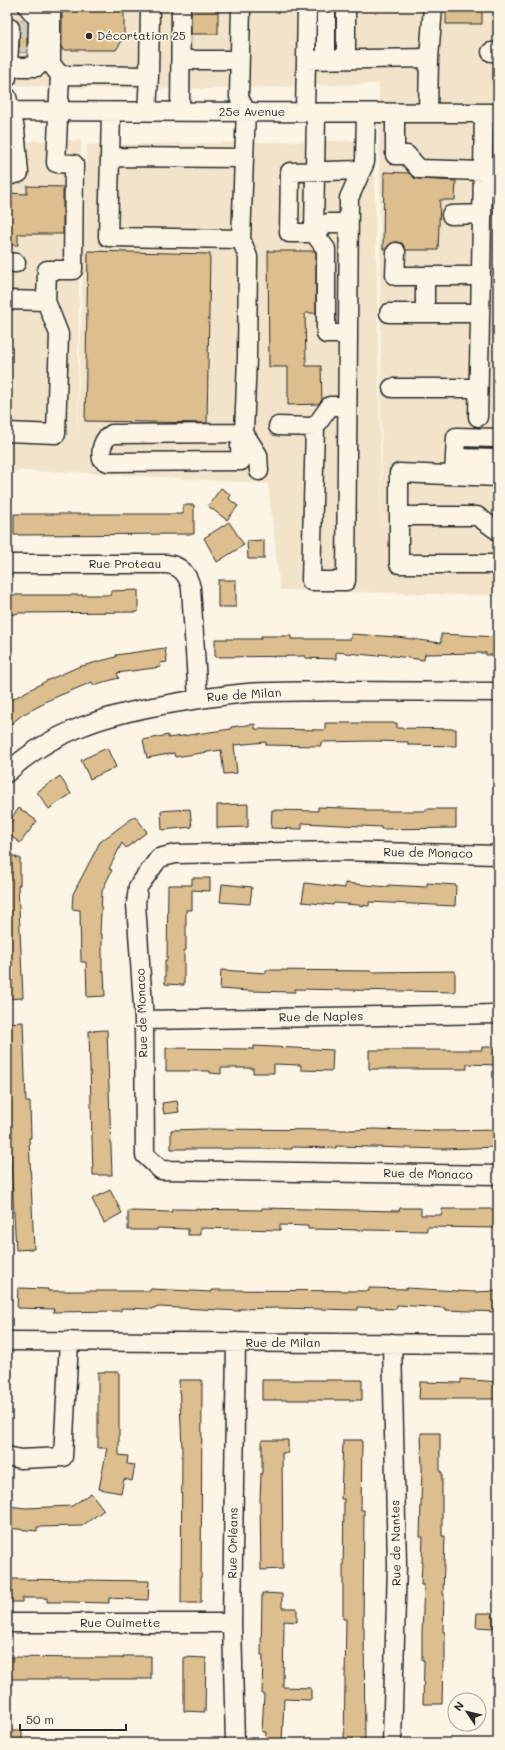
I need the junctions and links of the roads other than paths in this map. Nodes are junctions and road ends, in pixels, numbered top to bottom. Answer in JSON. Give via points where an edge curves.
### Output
{"nodes":[{"id":1,"x":51,"y":7,"type":"edge"},
{"id":2,"x":150,"y":7,"type":"edge"},
{"id":3,"x":182,"y":7,"type":"edge"},
{"id":4,"x":241,"y":7,"type":"edge"},
{"id":5,"x":307,"y":7,"type":"edge"},
{"id":6,"x":326,"y":7,"type":"edge"},
{"id":7,"x":346,"y":7,"type":"edge"},
{"id":8,"x":433,"y":7,"type":"edge"},
{"id":9,"x":19,"y":16,"type":"edge"},
{"id":10,"x":429,"y":58,"type":"junction"},
{"id":11,"x":326,"y":59,"type":"junction"},
{"id":12,"x":346,"y":59,"type":"junction"},
{"id":13,"x":181,"y":60,"type":"junction"},
{"id":14,"x":240,"y":60,"type":"junction"},
{"id":15,"x":306,"y":60,"type":"junction"},
{"id":16,"x":12,"y":61,"type":"edge"},
{"id":17,"x":60,"y":75,"type":"junction"},
{"id":18,"x":149,"y":76,"type":"junction"},
{"id":19,"x":8,"y":106,"type":"edge"},
{"id":20,"x":59,"y":112,"type":"junction"},
{"id":21,"x":110,"y":112,"type":"junction"},
{"id":22,"x":147,"y":112,"type":"junction"},
{"id":23,"x":180,"y":112,"type":"junction"},
{"id":24,"x":246,"y":112,"type":"junction"},
{"id":25,"x":366,"y":112,"type":"junction"},
{"id":26,"x":311,"y":113,"type":"junction"},
{"id":27,"x":395,"y":113,"type":"junction"},
{"id":28,"x":428,"y":113,"type":"junction"},
{"id":29,"x":491,"y":113,"type":"edge"},
{"id":30,"x":110,"y":157,"type":"junction"},
{"id":31,"x":244,"y":158,"type":"junction"},
{"id":32,"x":362,"y":170,"type":"junction"},
{"id":33,"x":315,"y":171,"type":"junction"},
{"id":34,"x":483,"y":171,"type":"junction"},
{"id":35,"x":7,"y":176,"type":"edge"},
{"id":36,"x":451,"y":214,"type":"dead end"},
{"id":37,"x":482,"y":214,"type":"junction"},
{"id":38,"x":349,"y":223,"type":"junction"},
{"id":39,"x":314,"y":232,"type":"junction"},
{"id":40,"x":241,"y":239,"type":"junction"},
{"id":41,"x":396,"y":252,"type":"dead end"},
{"id":42,"x":425,"y":276,"type":"junction"},
{"id":43,"x":481,"y":276,"type":"junction"},
{"id":44,"x":7,"y":300,"type":"edge"},
{"id":45,"x":46,"y":301,"type":"junction"},
{"id":46,"x":389,"y":313,"type":"dead end"},
{"id":47,"x":425,"y":313,"type":"junction"},
{"id":48,"x":479,"y":313,"type":"junction"},
{"id":49,"x":348,"y":334,"type":"junction"},
{"id":50,"x":392,"y":388,"type":"dead end"},
{"id":51,"x":478,"y":388,"type":"junction"},
{"id":52,"x":347,"y":406,"type":"junction"},
{"id":53,"x":478,"y":417,"type":"dead end"},
{"id":54,"x":278,"y":426,"type":"dead end"},
{"id":55,"x":315,"y":428,"type":"junction"},
{"id":56,"x":7,"y":432,"type":"edge"},
{"id":57,"x":244,"y":433,"type":"junction"},
{"id":58,"x":498,"y":438,"type":"edge"},
{"id":59,"x":498,"y":459,"type":"edge"},
{"id":60,"x":455,"y":467,"type":"junction"},
{"id":61,"x":259,"y":471,"type":"dead end"},
{"id":62,"x":498,"y":477,"type":"edge"},
{"id":63,"x":399,"y":516,"type":"junction"},
{"id":64,"x":498,"y":531,"type":"edge"},
{"id":65,"x":7,"y":564,"type":"edge"},
{"id":66,"x":498,"y":564,"type":"edge"},
{"id":67,"x":498,"y":692,"type":"edge"},
{"id":68,"x":198,"y":699,"type":"junction"},
{"id":69,"x":7,"y":773,"type":"edge"},
{"id":70,"x":498,"y":855,"type":"edge"},
{"id":71,"x":498,"y":1014,"type":"edge"},
{"id":72,"x":144,"y":1020,"type":"junction"},
{"id":73,"x":498,"y":1175,"type":"edge"},
{"id":74,"x":7,"y":1341,"type":"edge"},
{"id":75,"x":69,"y":1341,"type":"junction"},
{"id":76,"x":236,"y":1342,"type":"junction"},
{"id":77,"x":392,"y":1343,"type":"junction"},
{"id":78,"x":498,"y":1344,"type":"edge"},
{"id":79,"x":7,"y":1456,"type":"edge"},
{"id":80,"x":7,"y":1623,"type":"edge"},
{"id":81,"x":232,"y":1623,"type":"junction"},
{"id":82,"x":235,"y":1743,"type":"edge"},
{"id":83,"x":392,"y":1743,"type":"edge"}],
"edges":[{"from":1,"to":17,"type":"street","via":[[51,64]]},
{"from":2,"to":18,"type":"street"},
{"from":3,"to":13,"type":"street"},
{"from":4,"to":14,"type":"street"},
{"from":5,"to":15,"type":"street"},
{"from":6,"to":11,"type":"street"},
{"from":7,"to":12,"type":"street"},
{"from":8,"to":10,"type":"street"},
{"from":9,"to":16,"type":"street","via":[[10,28]]},
{"from":9,"to":16,"type":"street","via":[[38,19],[38,67]]},
{"from":10,"to":12,"type":"street"},
{"from":10,"to":28,"type":"street"},
{"from":11,"to":12,"type":"street"},
{"from":11,"to":15,"type":"street"},
{"from":13,"to":14,"type":"street"},
{"from":13,"to":23,"type":"street"},
{"from":14,"to":24,"type":"street","via":[[239,97]]},
{"from":15,"to":26,"type":"street"},
{"from":17,"to":18,"type":"street"},
{"from":17,"to":20,"type":"street"},
{"from":18,"to":22,"type":"street"},
{"from":19,"to":20,"type":"street","name":"25e Avenue"},
{"from":19,"to":35,"type":"street","via":[[15,128],[19,173]]},
{"from":20,"to":21,"type":"street","name":"25e Avenue"},
{"from":20,"to":45,"type":"street","via":[[56,163],[74,164],[74,270],[47,270]]},
{"from":21,"to":22,"type":"street","name":"25e Avenue"},
{"from":21,"to":30,"type":"street"},
{"from":22,"to":23,"type":"street","name":"25e Avenue"},
{"from":23,"to":24,"type":"street","name":"25e Avenue"},
{"from":24,"to":26,"type":"street","name":"25e Avenue"},
{"from":24,"to":31,"type":"street"},
{"from":25,"to":26,"type":"street","name":"25e Avenue"},
{"from":25,"to":27,"type":"street","name":"25e Avenue"},
{"from":25,"to":32,"type":"street","via":[[365,162]]},
{"from":26,"to":33,"type":"street"},
{"from":27,"to":28,"type":"street","name":"25e Avenue"},
{"from":27,"to":34,"type":"street","via":[[395,155],[407,155],[419,169]]},
{"from":28,"to":29,"type":"street","name":"25e Avenue"},
{"from":29,"to":34,"type":"street"},
{"from":30,"to":31,"type":"street"},
{"from":30,"to":40,"type":"street","via":[[108,237]]},
{"from":31,"to":40,"type":"street"},
{"from":32,"to":33,"type":"street"},
{"from":32,"to":38,"type":"street","via":[[349,198]]},
{"from":33,"to":39,"type":"street"},
{"from":33,"to":39,"type":"street","via":[[290,172],[289,233]]},
{"from":34,"to":37,"type":"street"},
{"from":36,"to":37,"type":"street"},
{"from":37,"to":43,"type":"street"},
{"from":38,"to":39,"type":"street","via":[[328,223]]},
{"from":38,"to":49,"type":"street"},
{"from":39,"to":49,"type":"street","via":[[326,249],[326,334]]},
{"from":40,"to":57,"type":"street","via":[[248,257]]},
{"from":41,"to":42,"type":"street","via":[[395,276]]},
{"from":42,"to":43,"type":"street"},
{"from":42,"to":47,"type":"street"},
{"from":43,"to":48,"type":"street"},
{"from":44,"to":45,"type":"street"},
{"from":45,"to":56,"type":"street","via":[[59,334],[56,434]]},
{"from":46,"to":47,"type":"street"},
{"from":47,"to":48,"type":"street"},
{"from":48,"to":51,"type":"street"},
{"from":49,"to":52,"type":"street"},
{"from":50,"to":51,"type":"street"},
{"from":51,"to":53,"type":"street"},
{"from":52,"to":55,"type":"street","via":[[330,406]]},
{"from":52,"to":55,"type":"street","via":[[346,581],[312,581]]},
{"from":54,"to":55,"type":"street"},
{"from":57,"to":57,"type":"street","via":[[240,447],[241,461],[108,462],[102,459],[101,455],[105,440],[112,434]]},
{"from":57,"to":61,"type":"street","via":[[258,455]]},
{"from":58,"to":60,"type":"street","via":[[456,437]]},
{"from":59,"to":60,"type":"street"},
{"from":60,"to":62,"type":"street"},
{"from":60,"to":63,"type":"street","via":[[399,473]]},
{"from":63,"to":64,"type":"street","via":[[477,516]]},
{"from":63,"to":66,"type":"street","via":[[399,564]]},
{"from":65,"to":68,"type":"street","name":"Rue Proteau","via":[[166,564],[178,567],[187,576],[191,588]]},
{"from":67,"to":68,"type":"street","name":"Rue de Milan","via":[[286,692],[248,693]]},
{"from":68,"to":69,"type":"street","name":"Rue de Milan","via":[[124,713],[86,724],[48,742]]},
{"from":70,"to":72,"type":"street","name":"Rue de Monaco","via":[[338,851],[175,854],[159,858],[138,887],[136,904]]},
{"from":71,"to":72,"type":"street","name":"Rue de Naples"},
{"from":72,"to":73,"type":"street","name":"Rue de Monaco","via":[[145,1156],[161,1170]]},
{"from":74,"to":75,"type":"street","name":"Rue de Milan"},
{"from":75,"to":76,"type":"street","name":"Rue de Milan"},
{"from":75,"to":79,"type":"street","via":[[63,1457],[20,1459]]},
{"from":76,"to":77,"type":"street","name":"Rue de Milan"},
{"from":76,"to":81,"type":"street","name":"Rue Orléans"},
{"from":77,"to":78,"type":"street","name":"Rue de Milan"},
{"from":77,"to":83,"type":"street","name":"Rue de Nantes","via":[[397,1565]]},
{"from":80,"to":81,"type":"street","name":"Rue Ouimette"},
{"from":81,"to":82,"type":"street","name":"Rue Orléans"}]}
